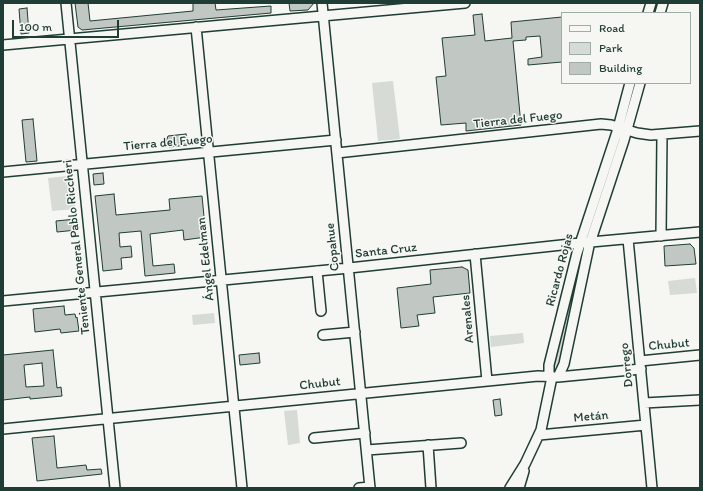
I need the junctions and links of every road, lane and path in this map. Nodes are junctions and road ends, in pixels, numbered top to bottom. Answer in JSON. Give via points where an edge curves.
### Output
{"nodes":[{"id":1,"x":66,"y":3,"type":"edge"},
{"id":2,"x":322,"y":3,"type":"edge"},
{"id":3,"x":464,"y":3,"type":"edge"},
{"id":4,"x":405,"y":6,"type":"edge"},
{"id":5,"x":324,"y":16,"type":"junction"},
{"id":6,"x":196,"y":27,"type":"junction"},
{"id":7,"x":69,"y":39,"type":"junction"},
{"id":8,"x":3,"y":45,"type":"edge"},
{"id":9,"x":630,"y":84,"type":"edge"},
{"id":10,"x":640,"y":84,"type":"edge"},
{"id":11,"x":618,"y":127,"type":"junction"},
{"id":12,"x":627,"y":130,"type":"junction"},
{"id":13,"x":700,"y":131,"type":"edge"},
{"id":14,"x":662,"y":134,"type":"junction"},
{"id":15,"x":336,"y":140,"type":"junction"},
{"id":16,"x":208,"y":153,"type":"junction"},
{"id":17,"x":337,"y":153,"type":"junction"},
{"id":18,"x":82,"y":164,"type":"junction"},
{"id":19,"x":3,"y":172,"type":"edge"},
{"id":20,"x":700,"y":232,"type":"edge"},
{"id":21,"x":661,"y":236,"type":"junction"},
{"id":22,"x":628,"y":239,"type":"junction"},
{"id":23,"x":590,"y":242,"type":"junction"},
{"id":24,"x":580,"y":243,"type":"junction"},
{"id":25,"x":475,"y":254,"type":"junction"},
{"id":26,"x":349,"y":268,"type":"junction"},
{"id":27,"x":317,"y":271,"type":"junction"},
{"id":28,"x":221,"y":280,"type":"junction"},
{"id":29,"x":95,"y":292,"type":"junction"},
{"id":30,"x":3,"y":301,"type":"edge"},
{"id":31,"x":321,"y":311,"type":"dead end"},
{"id":32,"x":355,"y":332,"type":"junction"},
{"id":33,"x":324,"y":335,"type":"dead end"},
{"id":34,"x":700,"y":355,"type":"edge"},
{"id":35,"x":640,"y":365,"type":"junction"},
{"id":36,"x":555,"y":377,"type":"junction"},
{"id":37,"x":487,"y":381,"type":"junction"},
{"id":38,"x":361,"y":393,"type":"junction"},
{"id":39,"x":700,"y":400,"type":"edge"},
{"id":40,"x":644,"y":403,"type":"junction"},
{"id":41,"x":234,"y":406,"type":"junction"},
{"id":42,"x":108,"y":419,"type":"junction"},
{"id":43,"x":646,"y":425,"type":"junction"},
{"id":44,"x":3,"y":429,"type":"edge"},
{"id":45,"x":365,"y":433,"type":"junction"},
{"id":46,"x":539,"y":435,"type":"junction"},
{"id":47,"x":314,"y":438,"type":"dead end"},
{"id":48,"x":461,"y":443,"type":"dead end"},
{"id":49,"x":428,"y":446,"type":"junction"},
{"id":50,"x":367,"y":450,"type":"junction"},
{"id":51,"x":526,"y":464,"type":"junction"},
{"id":52,"x":370,"y":487,"type":"edge"},
{"id":53,"x":115,"y":488,"type":"edge"},
{"id":54,"x":242,"y":488,"type":"edge"},
{"id":55,"x":359,"y":488,"type":"edge"},
{"id":56,"x":431,"y":488,"type":"edge"},
{"id":57,"x":510,"y":488,"type":"edge"},
{"id":58,"x":519,"y":488,"type":"edge"},
{"id":59,"x":652,"y":488,"type":"edge"}],
"edges":[{"from":1,"to":7,"type":"street","name":"Teniente General Pablo Riccheri"},
{"from":2,"to":5,"type":"street","name":"Copahue"},
{"from":3,"to":4,"type":"street"},
{"from":4,"to":5,"type":"street"},
{"from":5,"to":6,"type":"street"},
{"from":5,"to":15,"type":"street","name":"Copahue"},
{"from":6,"to":7,"type":"street"},
{"from":6,"to":16,"type":"street","name":"Ángel Edelman"},
{"from":7,"to":8,"type":"street"},
{"from":7,"to":18,"type":"street","name":"Teniente General Pablo Riccheri"},
{"from":9,"to":11,"type":"street","name":"Ricardo Rojas"},
{"from":10,"to":12,"type":"street","name":"Ricardo Rojas"},
{"from":11,"to":12,"type":"street","name":"Tierra del Fuego"},
{"from":11,"to":17,"type":"street","name":"Tierra del Fuego","via":[[598,124]]},
{"from":11,"to":24,"type":"street","name":"Ricardo Rojas"},
{"from":12,"to":14,"type":"street","name":"Tierra del Fuego"},
{"from":12,"to":23,"type":"street","name":"Ricardo Rojas"},
{"from":13,"to":14,"type":"street","name":"Tierra del Fuego"},
{"from":14,"to":21,"type":"street"},
{"from":15,"to":16,"type":"street","name":"Tierra del Fuego"},
{"from":15,"to":17,"type":"street","name":"Copahue"},
{"from":16,"to":18,"type":"street","name":"Tierra del Fuego"},
{"from":16,"to":28,"type":"street","name":"Ángel Edelman"},
{"from":17,"to":26,"type":"street","name":"Copahue"},
{"from":18,"to":19,"type":"street","name":"Tierra del Fuego"},
{"from":18,"to":29,"type":"street","name":"Teniente General Pablo Riccheri"},
{"from":20,"to":21,"type":"street","name":"Santa Cruz"},
{"from":21,"to":22,"type":"street","name":"Santa Cruz"},
{"from":22,"to":23,"type":"street","name":"Santa Cruz"},
{"from":22,"to":35,"type":"street","name":"Dorrego"},
{"from":23,"to":24,"type":"street","name":"Santa Cruz"},
{"from":23,"to":36,"type":"street","name":"Ricardo Rojas","via":[[564,364]]},
{"from":24,"to":25,"type":"street","name":"Santa Cruz"},
{"from":24,"to":36,"type":"street","name":"Ricardo Rojas","via":[[549,365],[549,371]]},
{"from":25,"to":26,"type":"street","name":"Santa Cruz"},
{"from":25,"to":37,"type":"street","name":"Arenales"},
{"from":26,"to":27,"type":"street","name":"Santa Cruz"},
{"from":26,"to":32,"type":"street","name":"Copahue"},
{"from":27,"to":28,"type":"street","name":"Santa Cruz"},
{"from":27,"to":31,"type":"street"},
{"from":28,"to":29,"type":"street","name":"Santa Cruz"},
{"from":28,"to":41,"type":"street","name":"Ángel Edelman"},
{"from":29,"to":30,"type":"street","name":"Santa Cruz"},
{"from":29,"to":42,"type":"street","name":"Teniente General Pablo Riccheri"},
{"from":32,"to":33,"type":"street"},
{"from":32,"to":38,"type":"street","name":"Copahue"},
{"from":34,"to":35,"type":"street","name":"Chubut"},
{"from":35,"to":36,"type":"street","name":"Chubut"},
{"from":35,"to":40,"type":"street","name":"Dorrego"},
{"from":36,"to":37,"type":"street","name":"Chubut"},
{"from":36,"to":46,"type":"street","name":"Ricardo Rojas"},
{"from":37,"to":38,"type":"street","name":"Chubut"},
{"from":38,"to":41,"type":"street","name":"Chubut"},
{"from":38,"to":45,"type":"street","name":"Copahue"},
{"from":39,"to":40,"type":"street"},
{"from":40,"to":43,"type":"street","name":"Dorrego"},
{"from":41,"to":42,"type":"street","name":"Chubut"},
{"from":41,"to":54,"type":"street","name":"Ángel Edelman"},
{"from":42,"to":44,"type":"street","name":"Chubut"},
{"from":42,"to":53,"type":"street","name":"Teniente General Pablo Riccheri"},
{"from":43,"to":46,"type":"street","name":"Metán"},
{"from":43,"to":59,"type":"street","name":"Dorrego"},
{"from":45,"to":47,"type":"street"},
{"from":45,"to":50,"type":"street","name":"Copahue"},
{"from":46,"to":51,"type":"street","name":"Ricardo Rojas"},
{"from":48,"to":49,"type":"street"},
{"from":49,"to":50,"type":"street"},
{"from":49,"to":56,"type":"street"},
{"from":50,"to":52,"type":"street","name":"Copahue"},
{"from":51,"to":57,"type":"street","name":"Ricardo Rojas"},
{"from":51,"to":58,"type":"street","name":"Ricardo Rojas"},
{"from":52,"to":55,"type":"street"}]}
